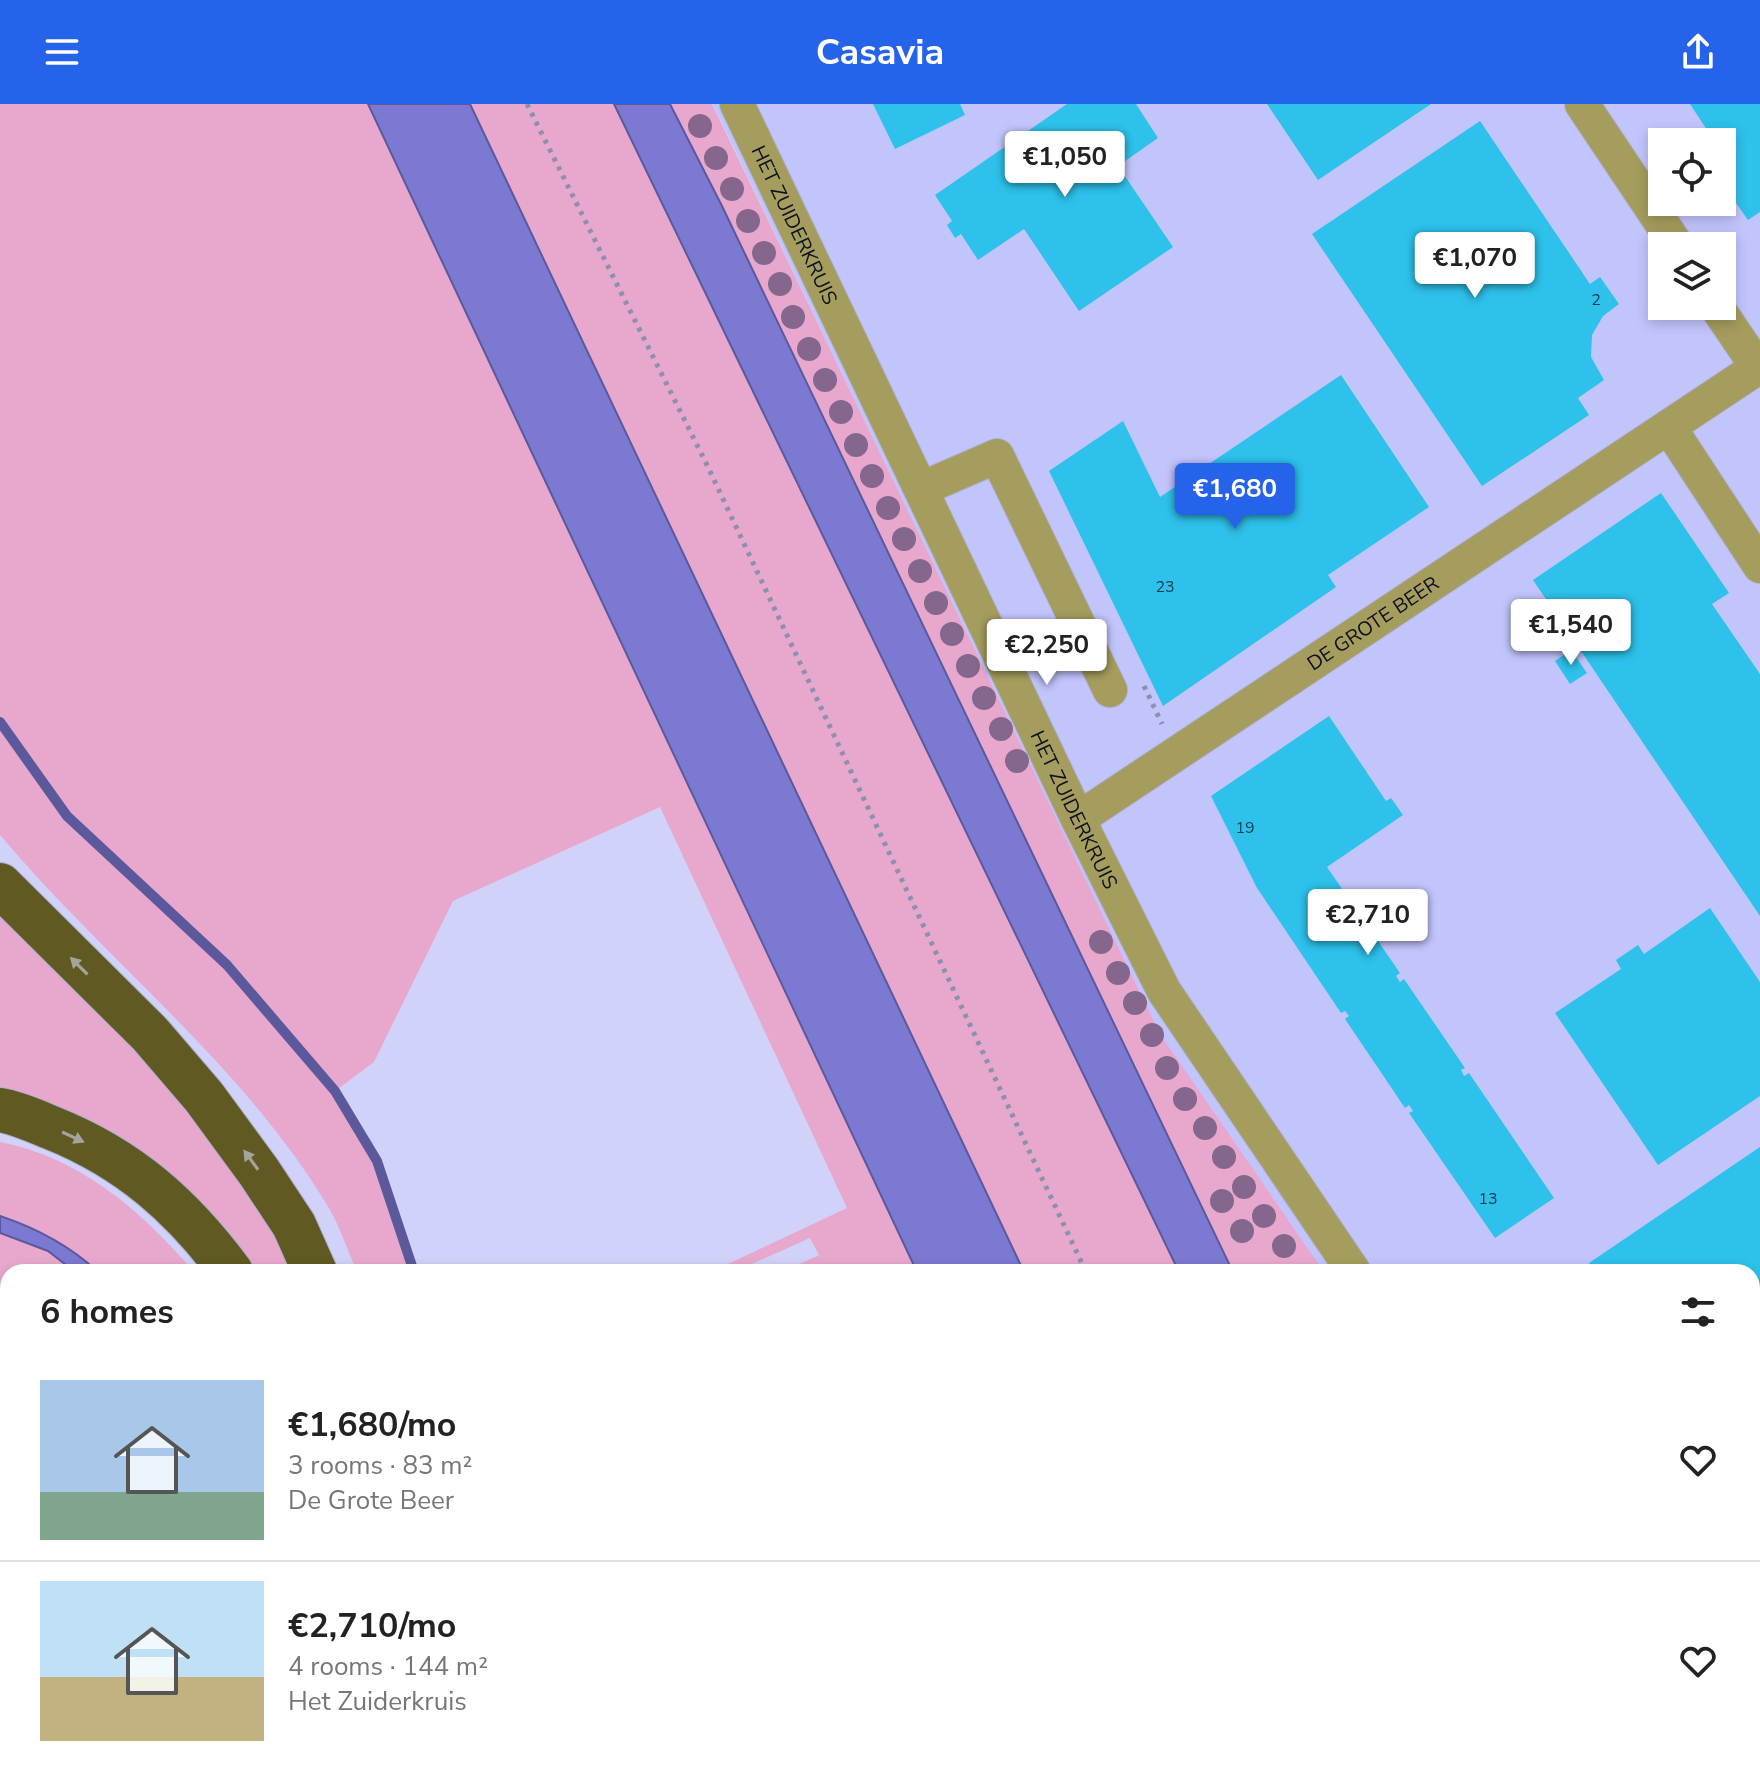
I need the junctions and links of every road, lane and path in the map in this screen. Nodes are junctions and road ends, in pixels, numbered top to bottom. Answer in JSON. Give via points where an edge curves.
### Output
{"nodes":[{"id":1,"x":527,"y":104,"type":"edge"},
{"id":2,"x":737,"y":104,"type":"edge"},
{"id":3,"x":1582,"y":104,"type":"edge"},
{"id":4,"x":1668,"y":232,"type":"edge"},
{"id":5,"x":1726,"y":320,"type":"edge"},
{"id":6,"x":1759,"y":367,"type":"edge"},
{"id":7,"x":1669,"y":427,"type":"junction"},
{"id":8,"x":921,"y":489,"type":"junction"},
{"id":9,"x":1760,"y":566,"type":"edge"},
{"id":10,"x":1110,"y":690,"type":"joint"},
{"id":11,"x":1176,"y":754,"type":"junction"},
{"id":12,"x":1078,"y":819,"type":"junction"},
{"id":13,"x":0,"y":885,"type":"edge"},
{"id":14,"x":0,"y":1110,"type":"edge"},
{"id":15,"x":224,"y":1264,"type":"edge"},
{"id":16,"x":311,"y":1264,"type":"edge"},
{"id":17,"x":1082,"y":1264,"type":"edge"},
{"id":18,"x":1349,"y":1264,"type":"edge"}],
"edges":[{"from":1,"to":17,"type":"path","via":[[708,467]]},
{"from":2,"to":8,"type":"street","name":"HET ZUIDERKRUIS"},
{"from":3,"to":4,"type":"street"},
{"from":5,"to":6,"type":"street"},
{"from":6,"to":7,"type":"street","name":"DE GROTE BEER"},
{"from":7,"to":9,"type":"street"},
{"from":7,"to":11,"type":"street","name":"DE GROTE BEER"},
{"from":8,"to":10,"type":"street","via":[[997,456]]},
{"from":8,"to":12,"type":"street","name":"HET ZUIDERKRUIS"},
{"from":10,"to":11,"type":"path","via":[[1142,683]]},
{"from":11,"to":12,"type":"street","name":"DE GROTE BEER"},
{"from":12,"to":18,"type":"street","name":"HET ZUIDERKRUIS","via":[[1164,991]]},
{"from":16,"to":13,"type":"highway","one_way":true,"via":[[294,1225],[204,1097],[150,1034]]},
{"from":14,"to":15,"type":"highway","one_way":true,"via":[[78,1138],[134,1170],[182,1213]]}]}
